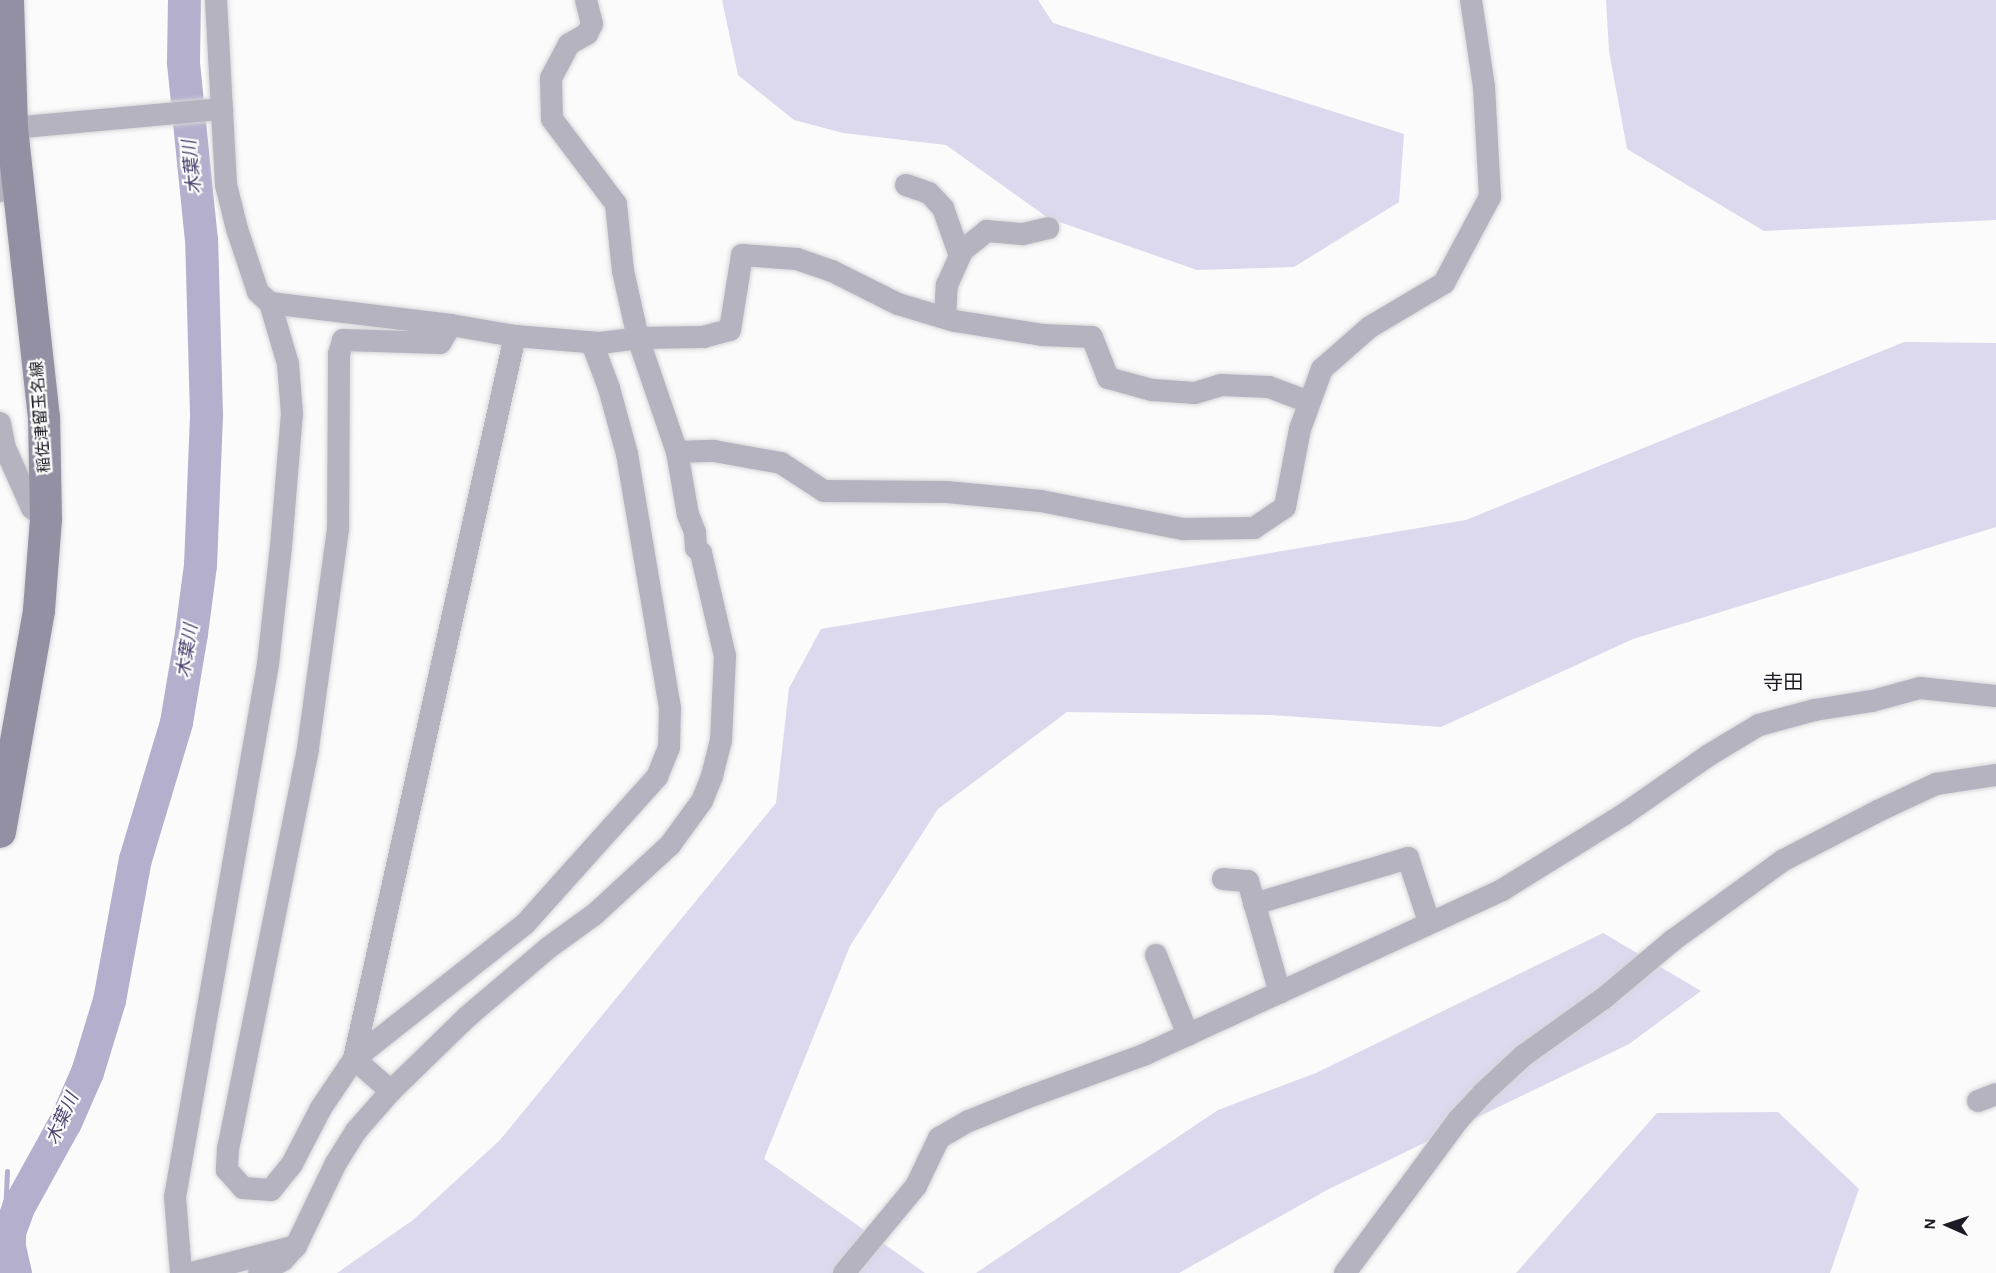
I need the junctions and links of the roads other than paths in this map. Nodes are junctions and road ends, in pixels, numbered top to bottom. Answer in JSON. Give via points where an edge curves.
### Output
{"nodes":[{"id":1,"x":8,"y":0,"type":"edge"},
{"id":2,"x":216,"y":0,"type":"edge"},
{"id":3,"x":586,"y":0,"type":"edge"},
{"id":4,"x":1471,"y":0,"type":"edge"},
{"id":5,"x":216,"y":109,"type":"junction"},
{"id":6,"x":21,"y":130,"type":"junction"},
{"id":7,"x":906,"y":185,"type":"dead end"},
{"id":8,"x":0,"y":191,"type":"edge"},
{"id":9,"x":1048,"y":228,"type":"dead end"},
{"id":10,"x":960,"y":256,"type":"junction"},
{"id":11,"x":270,"y":303,"type":"junction"},
{"id":12,"x":945,"y":318,"type":"junction"},
{"id":13,"x":452,"y":325,"type":"junction"},
{"id":14,"x":515,"y":336,"type":"junction"},
{"id":15,"x":638,"y":338,"type":"junction"},
{"id":16,"x":592,"y":343,"type":"junction"},
{"id":17,"x":1310,"y":402,"type":"junction"},
{"id":18,"x":0,"y":423,"type":"edge"},
{"id":19,"x":677,"y":452,"type":"junction"},
{"id":20,"x":46,"y":519,"type":"junction"},
{"id":21,"x":1996,"y":696,"type":"edge"},
{"id":22,"x":1996,"y":775,"type":"edge"},
{"id":23,"x":0,"y":832,"type":"edge"},
{"id":24,"x":1223,"y":879,"type":"dead end"},
{"id":25,"x":1254,"y":904,"type":"junction"},
{"id":26,"x":1429,"y":922,"type":"junction"},
{"id":27,"x":1156,"y":955,"type":"dead end"},
{"id":28,"x":1280,"y":993,"type":"junction"},
{"id":29,"x":1188,"y":1035,"type":"junction"},
{"id":30,"x":354,"y":1059,"type":"junction"},
{"id":31,"x":391,"y":1091,"type":"junction"},
{"id":32,"x":296,"y":1246,"type":"junction"},
{"id":33,"x":181,"y":1273,"type":"edge"},
{"id":34,"x":192,"y":1273,"type":"edge"},
{"id":35,"x":259,"y":1273,"type":"edge"},
{"id":36,"x":844,"y":1273,"type":"edge"},
{"id":37,"x":1345,"y":1273,"type":"edge"}],
"edges":[{"from":1,"to":6,"type":"main road","name":"稲佐津留玉名線"},
{"from":2,"to":5,"type":"street"},
{"from":3,"to":15,"type":"street","via":[[592,24],[587,34],[570,44],[551,78],[552,119],[616,204],[623,271]]},
{"from":4,"to":17,"type":"street","via":[[1485,87],[1490,197],[1444,283],[1370,327],[1322,369]]},
{"from":5,"to":6,"type":"street"},
{"from":5,"to":11,"type":"street","via":[[226,185],[237,230],[258,292]]},
{"from":6,"to":8,"type":"street"},
{"from":6,"to":20,"type":"main road","name":"稲佐津留玉名線","via":[[44,418]]},
{"from":7,"to":10,"type":"street","via":[[929,193],[943,208]]},
{"from":9,"to":10,"type":"street","via":[[1023,234],[987,231]]},
{"from":10,"to":12,"type":"street","via":[[947,285]]},
{"from":11,"to":13,"type":"street"},
{"from":11,"to":33,"type":"street","via":[[288,363],[292,414],[281,546],[268,664],[175,1197]]},
{"from":12,"to":15,"type":"street","via":[[898,304],[832,271],[797,259],[742,255],[730,330],[703,337]]},
{"from":12,"to":17,"type":"street","via":[[1042,335],[1092,337],[1108,378],[1152,390],[1195,393],[1221,385],[1269,387]]},
{"from":13,"to":14,"type":"street"},
{"from":13,"to":30,"type":"street","via":[[440,343],[343,340],[339,354],[338,530],[308,749],[228,1149],[227,1170],[243,1188],[271,1190]]},
{"from":14,"to":16,"type":"street"},
{"from":14,"to":30,"type":"street"},
{"from":15,"to":16,"type":"street"},
{"from":15,"to":19,"type":"street"},
{"from":16,"to":30,"type":"street","via":[[609,388],[636,499],[670,708],[669,748],[657,777],[525,924]]},
{"from":17,"to":19,"type":"street","via":[[1300,429],[1285,507],[1254,528],[1183,529],[1041,501],[947,492],[824,491],[781,464],[714,451]]},
{"from":18,"to":20,"type":"street","via":[[4,448],[32,508]]},
{"from":19,"to":31,"type":"street","via":[[688,515],[725,656],[721,741],[702,801],[670,845],[596,914],[548,948],[467,1017]]},
{"from":20,"to":23,"type":"main road","name":"稲佐津留玉名線","via":[[39,610]]},
{"from":21,"to":26,"type":"street","via":[[1920,688],[1759,725],[1502,890]]},
{"from":22,"to":37,"type":"street","via":[[1936,784],[1878,811],[1782,861],[1672,941],[1604,998],[1523,1056],[1483,1093],[1459,1119]]},
{"from":24,"to":25,"type":"street","via":[[1248,881]]},
{"from":25,"to":26,"type":"street","via":[[1408,858]]},
{"from":25,"to":28,"type":"street"},
{"from":26,"to":28,"type":"street"},
{"from":27,"to":29,"type":"street"},
{"from":28,"to":29,"type":"street"},
{"from":29,"to":36,"type":"street","via":[[1007,1106],[939,1138],[916,1186]]},
{"from":30,"to":31,"type":"street"},
{"from":31,"to":32,"type":"street","via":[[356,1131],[336,1163]]},
{"from":32,"to":34,"type":"street"},
{"from":32,"to":35,"type":"street","via":[[283,1260]]}]}
